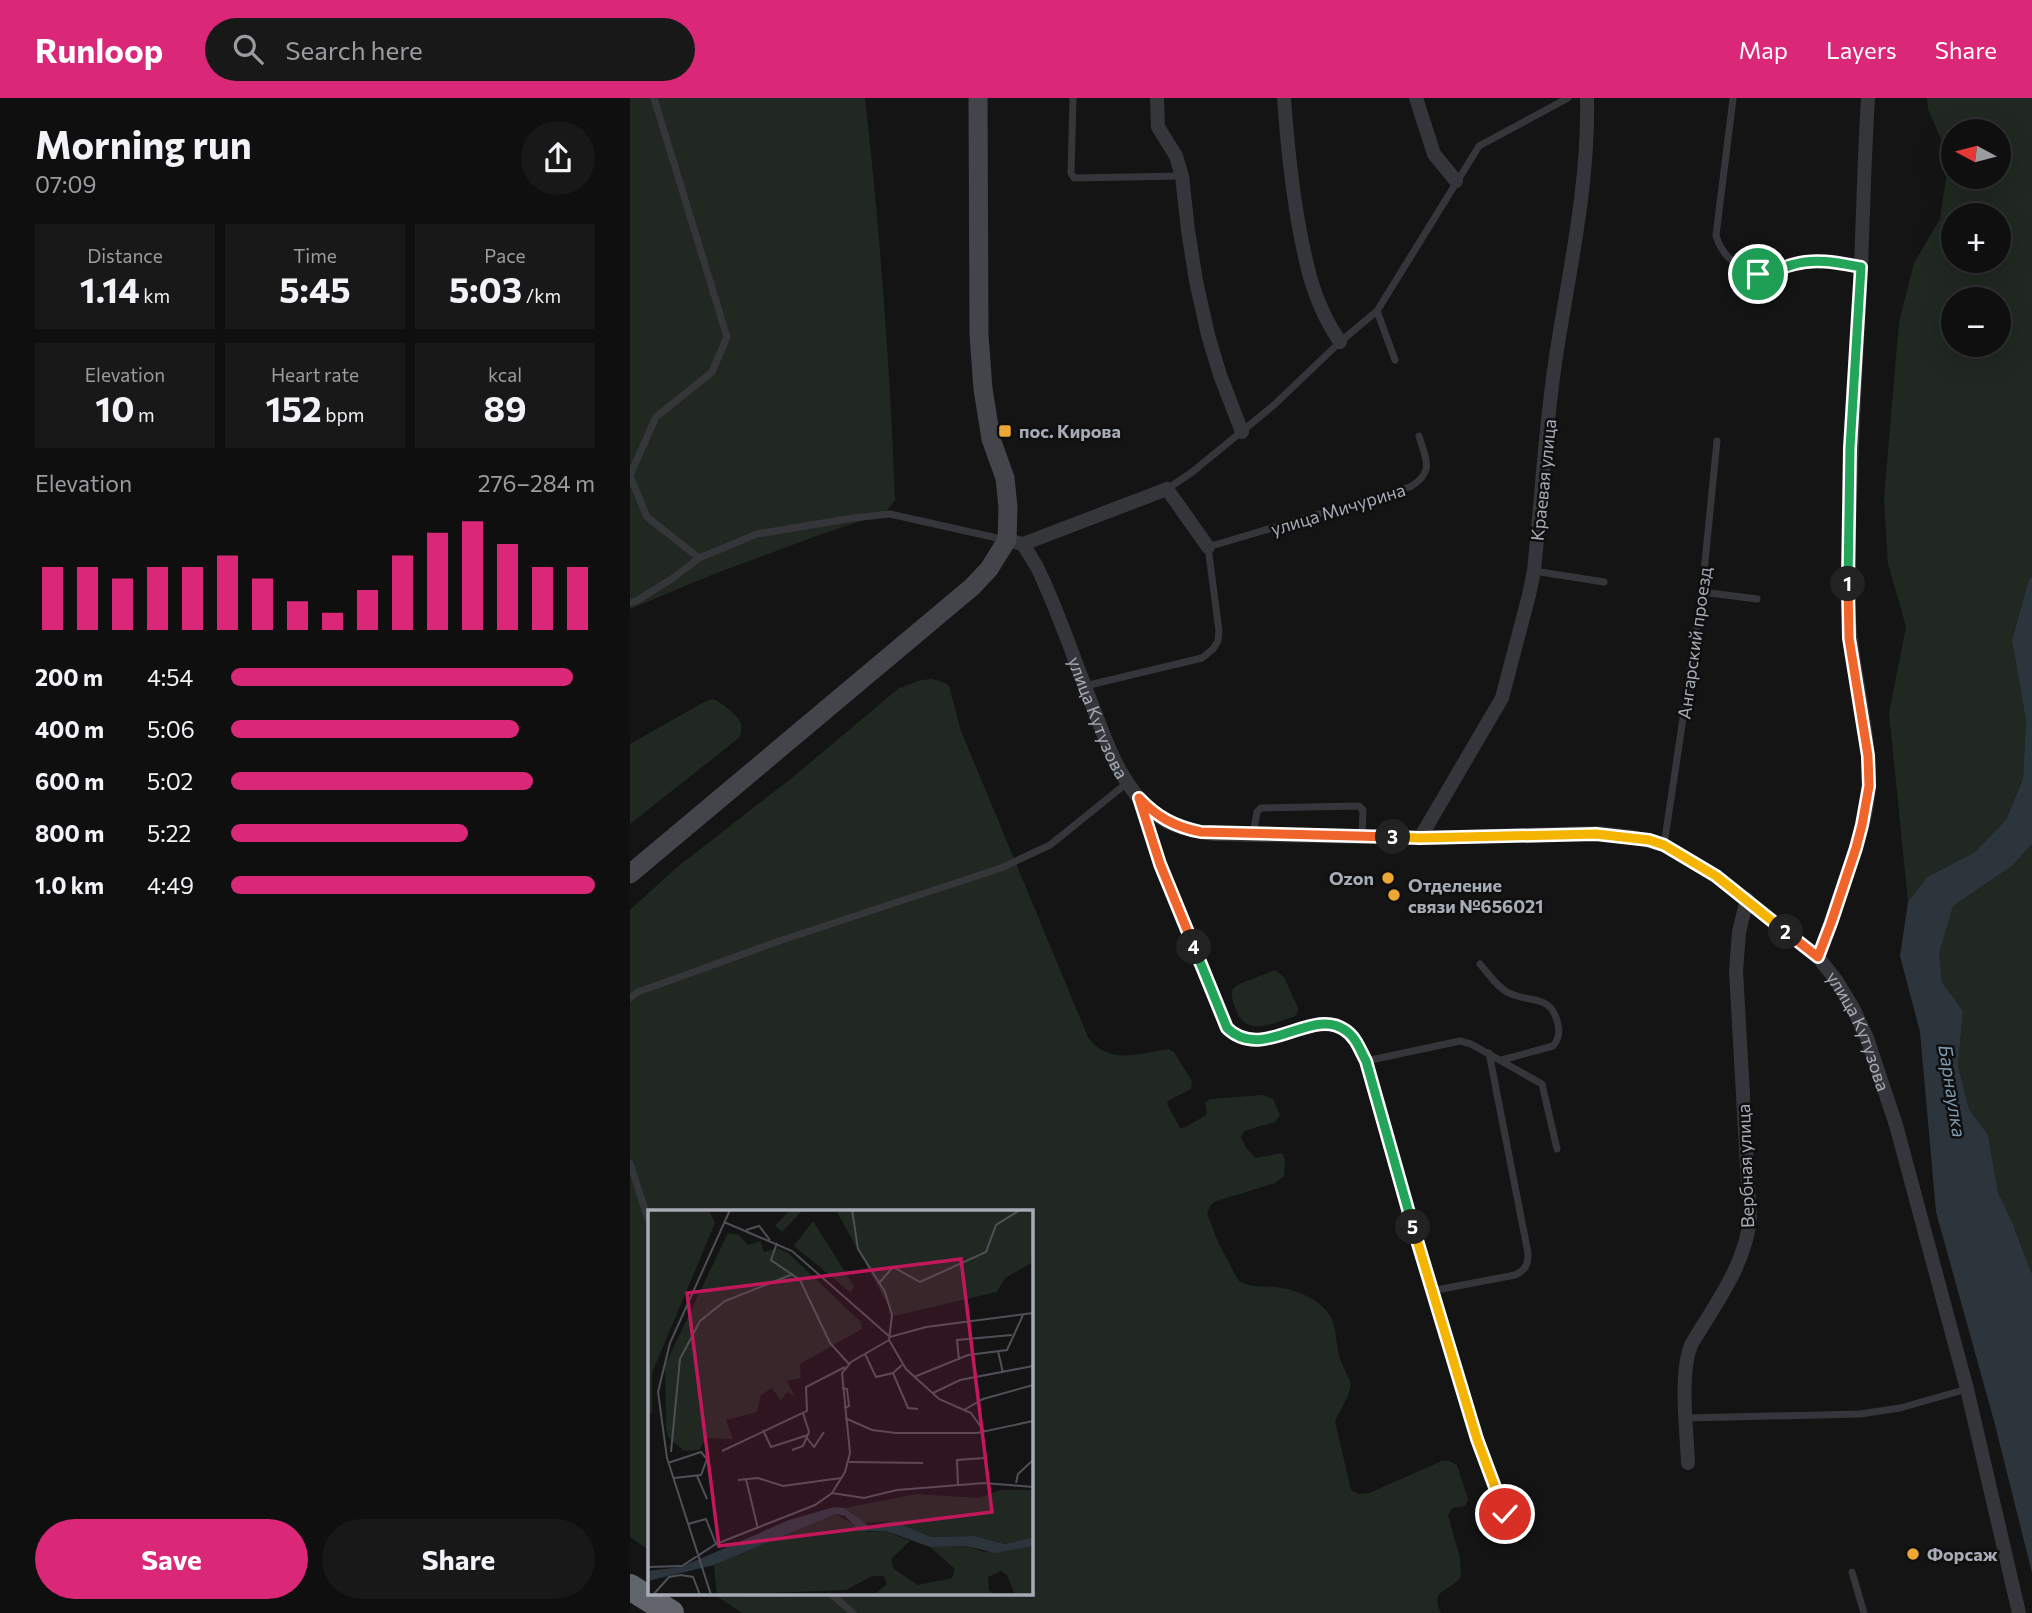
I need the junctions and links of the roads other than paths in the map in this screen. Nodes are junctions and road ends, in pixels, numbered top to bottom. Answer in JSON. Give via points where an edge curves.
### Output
{"nodes":[{"id":1,"x":654,"y":98,"type":"edge"},
{"id":2,"x":978,"y":98,"type":"edge"},
{"id":3,"x":1073,"y":98,"type":"edge"},
{"id":4,"x":1157,"y":98,"type":"edge"},
{"id":5,"x":1284,"y":98,"type":"edge"},
{"id":6,"x":1416,"y":98,"type":"edge"},
{"id":7,"x":1569,"y":98,"type":"edge"},
{"id":8,"x":1587,"y":98,"type":"edge"},
{"id":9,"x":1868,"y":98,"type":"edge"},
{"id":10,"x":1733,"y":99,"type":"edge"},
{"id":11,"x":1182,"y":176,"type":"junction"},
{"id":12,"x":1456,"y":181,"type":"junction"},
{"id":13,"x":1861,"y":267,"type":"junction"},
{"id":14,"x":1377,"y":311,"type":"junction"},
{"id":15,"x":1340,"y":342,"type":"junction"},
{"id":16,"x":1395,"y":360,"type":"dead end"},
{"id":17,"x":1242,"y":432,"type":"junction"},
{"id":18,"x":1419,"y":436,"type":"dead end"},
{"id":19,"x":1717,"y":441,"type":"dead end"},
{"id":20,"x":630,"y":475,"type":"edge"},
{"id":21,"x":1167,"y":489,"type":"junction"},
{"id":22,"x":1015,"y":542,"type":"junction"},
{"id":23,"x":1208,"y":547,"type":"junction"},
{"id":24,"x":699,"y":558,"type":"junction"},
{"id":25,"x":1534,"y":571,"type":"junction"},
{"id":26,"x":1604,"y":582,"type":"dead end"},
{"id":27,"x":1702,"y":592,"type":"junction"},
{"id":28,"x":1757,"y":599,"type":"dead end"},
{"id":29,"x":630,"y":603,"type":"edge"},
{"id":30,"x":1084,"y":686,"type":"junction"},
{"id":31,"x":1128,"y":782,"type":"junction"},
{"id":32,"x":1139,"y":798,"type":"junction"},
{"id":33,"x":1253,"y":834,"type":"junction"},
{"id":34,"x":1362,"y":836,"type":"junction"},
{"id":35,"x":1420,"y":838,"type":"junction"},
{"id":36,"x":1664,"y":845,"type":"junction"},
{"id":37,"x":630,"y":874,"type":"edge"},
{"id":38,"x":1747,"y":900,"type":"junction"},
{"id":39,"x":1818,"y":957,"type":"junction"},
{"id":40,"x":1480,"y":964,"type":"dead end"},
{"id":41,"x":630,"y":998,"type":"edge"},
{"id":42,"x":1489,"y":1053,"type":"junction"},
{"id":43,"x":1501,"y":1060,"type":"junction"},
{"id":44,"x":1366,"y":1061,"type":"junction"},
{"id":45,"x":1557,"y":1149,"type":"dead end"},
{"id":46,"x":630,"y":1163,"type":"edge"},
{"id":47,"x":648,"y":1219,"type":"edge"},
{"id":48,"x":1431,"y":1291,"type":"junction"},
{"id":49,"x":1967,"y":1389,"type":"junction"},
{"id":50,"x":1686,"y":1418,"type":"junction"},
{"id":51,"x":1688,"y":1463,"type":"dead end"},
{"id":52,"x":1515,"y":1532,"type":"dead end"},
{"id":53,"x":1852,"y":1572,"type":"dead end"},
{"id":54,"x":630,"y":1587,"type":"edge"},
{"id":55,"x":833,"y":1596,"type":"edge"},
{"id":56,"x":671,"y":1613,"type":"edge"},
{"id":57,"x":853,"y":1613,"type":"edge"},
{"id":58,"x":1864,"y":1613,"type":"edge"},
{"id":59,"x":2019,"y":1613,"type":"edge"}],
"edges":[{"from":1,"to":20,"type":"lane","via":[[727,337],[712,372],[656,417]]},
{"from":2,"to":22,"type":"main road","via":[[983,389]]},
{"from":3,"to":11,"type":"lane","via":[[1073,178]]},
{"from":4,"to":11,"type":"street","via":[[1158,127]]},
{"from":5,"to":15,"type":"street","via":[[1306,268],[1325,318]]},
{"from":6,"to":12,"type":"street","via":[[1434,154]]},
{"from":7,"to":12,"type":"lane","via":[[1479,146]]},
{"from":8,"to":25,"type":"street","name":"Краевая улица","via":[[1583,184],[1555,365]]},
{"from":9,"to":13,"type":"street"},
{"from":10,"to":13,"type":"lane","via":[[1716,235],[1724,252],[1743,271],[1758,274],[1816,261]]},
{"from":11,"to":17,"type":"street","via":[[1201,307]]},
{"from":12,"to":14,"type":"lane"},
{"from":13,"to":39,"type":"street","via":[[1847,602],[1869,786],[1859,836]]},
{"from":14,"to":15,"type":"lane"},
{"from":14,"to":16,"type":"lane"},
{"from":15,"to":17,"type":"lane"},
{"from":17,"to":21,"type":"lane"},
{"from":18,"to":23,"type":"lane","name":"улица Мичурина","via":[[1427,470],[1410,487]]},
{"from":19,"to":27,"type":"lane","name":"Ангарский проезд"},
{"from":20,"to":24,"type":"lane","via":[[647,517]]},
{"from":21,"to":22,"type":"street"},
{"from":21,"to":23,"type":"street"},
{"from":22,"to":24,"type":"lane","via":[[890,514],[757,534]]},
{"from":22,"to":30,"type":"street","name":"улица Кутузова","via":[[1047,587]]},
{"from":22,"to":37,"type":"main road","via":[[972,587]]},
{"from":23,"to":30,"type":"lane","via":[[1219,631],[1213,649],[1189,662]]},
{"from":24,"to":29,"type":"lane"},
{"from":25,"to":26,"type":"lane"},
{"from":25,"to":35,"type":"street","name":"Краевая улица","via":[[1502,698]]},
{"from":27,"to":28,"type":"lane"},
{"from":27,"to":36,"type":"lane","name":"Ангарский проезд"},
{"from":30,"to":31,"type":"street","name":"улица Кутузова","via":[[1110,752]]},
{"from":31,"to":32,"type":"street","name":"улица Кутузова"},
{"from":31,"to":41,"type":"lane","via":[[1050,845],[1001,868],[779,941]]},
{"from":32,"to":33,"type":"street","name":"улица Кутузова","via":[[1154,813],[1185,829]]},
{"from":32,"to":44,"type":"lane","via":[[1160,864],[1227,1028],[1238,1037],[1255,1040],[1330,1024],[1355,1039]]},
{"from":33,"to":34,"type":"street","name":"улица Кутузова"},
{"from":33,"to":34,"type":"lane","via":[[1261,808],[1359,806],[1363,810]]},
{"from":34,"to":35,"type":"street","name":"улица Кутузова"},
{"from":35,"to":36,"type":"street","name":"улица Кутузова","via":[[1596,834]]},
{"from":36,"to":38,"type":"street","name":"улица Кутузова"},
{"from":38,"to":39,"type":"street","name":"улица Кутузова"},
{"from":38,"to":50,"type":"street","name":"Вербная улица","via":[[1736,971],[1750,1219],[1737,1265],[1687,1355]]},
{"from":39,"to":49,"type":"street","name":"улица Кутузова","via":[[1853,1008],[1876,1061]]},
{"from":40,"to":43,"type":"lane","via":[[1504,990],[1550,1007],[1559,1027],[1553,1046]]},
{"from":42,"to":43,"type":"lane"},
{"from":42,"to":44,"type":"lane","via":[[1460,1041]]},
{"from":42,"to":48,"type":"lane","via":[[1528,1262],[1515,1275]]},
{"from":43,"to":45,"type":"lane","via":[[1542,1084]]},
{"from":44,"to":48,"type":"lane"},
{"from":46,"to":47,"type":"lane"},
{"from":48,"to":52,"type":"lane","via":[[1480,1448]]},
{"from":49,"to":50,"type":"lane","via":[[1860,1414]]},
{"from":49,"to":59,"type":"street","name":"улица Кутузова"},
{"from":50,"to":51,"type":"street","name":"Вербная улица"},
{"from":53,"to":58,"type":"lane"},
{"from":54,"to":56,"type":"highway"},
{"from":55,"to":57,"type":"lane"}]}
